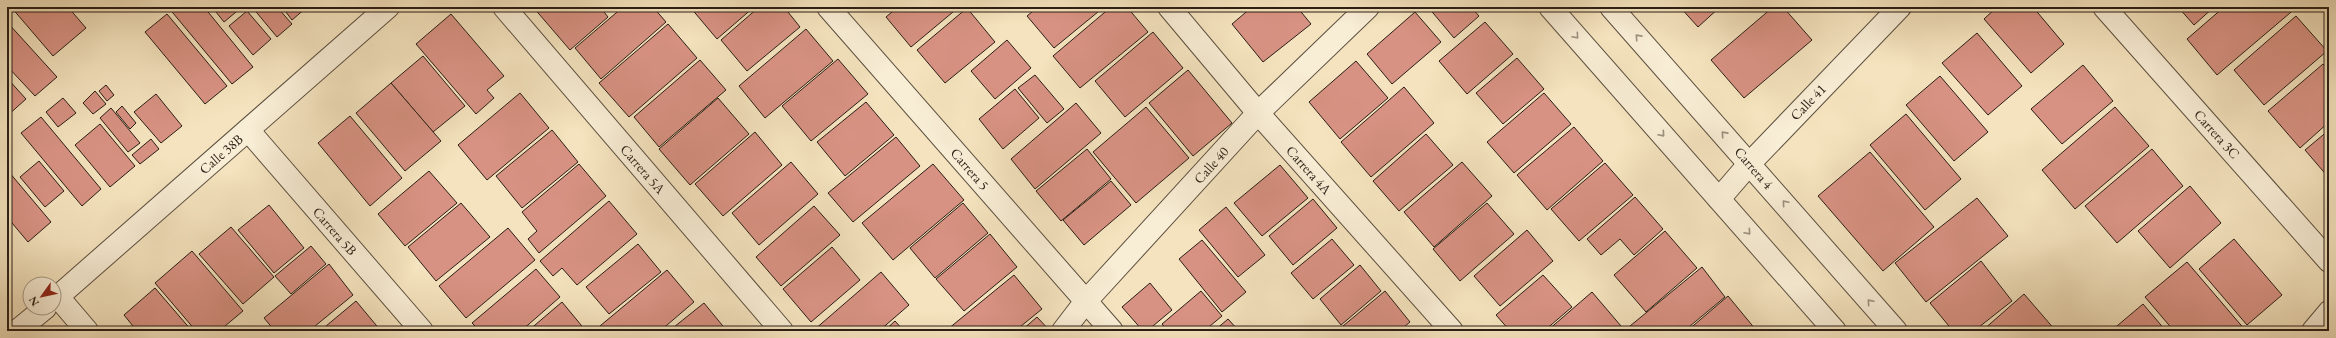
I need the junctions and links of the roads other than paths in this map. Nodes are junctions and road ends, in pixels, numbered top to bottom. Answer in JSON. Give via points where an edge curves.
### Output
{"nodes":[{"id":1,"x":388,"y":7,"type":"edge"},
{"id":2,"x":504,"y":7,"type":"edge"},
{"id":3,"x":828,"y":7,"type":"edge"},
{"id":4,"x":1169,"y":7,"type":"edge"},
{"id":5,"x":1368,"y":7,"type":"edge"},
{"id":6,"x":1550,"y":7,"type":"edge"},
{"id":7,"x":1611,"y":7,"type":"edge"},
{"id":8,"x":1900,"y":7,"type":"edge"},
{"id":9,"x":2104,"y":7,"type":"edge"},
{"id":10,"x":1258,"y":113,"type":"junction"},
{"id":11,"x":248,"y":130,"type":"junction"},
{"id":12,"x":1750,"y":163,"type":"junction"},
{"id":13,"x":1719,"y":199,"type":"junction"},
{"id":14,"x":2329,"y":261,"type":"edge"},
{"id":15,"x":62,"y":293,"type":"edge"},
{"id":16,"x":1086,"y":301,"type":"junction"},
{"id":17,"x":62,"y":310,"type":"edge"},
{"id":18,"x":2329,"y":312,"type":"edge"},
{"id":19,"x":35,"y":316,"type":"edge"},
{"id":20,"x":17,"y":331,"type":"edge"},
{"id":21,"x":87,"y":331,"type":"edge"},
{"id":22,"x":422,"y":331,"type":"edge"},
{"id":23,"x":782,"y":331,"type":"edge"},
{"id":24,"x":1063,"y":331,"type":"edge"},
{"id":25,"x":1112,"y":331,"type":"edge"},
{"id":26,"x":1452,"y":331,"type":"edge"},
{"id":27,"x":1835,"y":331,"type":"edge"},
{"id":28,"x":1896,"y":331,"type":"edge"},
{"id":29,"x":2313,"y":331,"type":"edge"}],
"edges":[{"from":1,"to":11,"type":"street","name":"Calle 38B"},
{"from":2,"to":23,"type":"street","name":"Carrera 5A"},
{"from":3,"to":16,"type":"street","name":"Carrera 5"},
{"from":4,"to":10,"type":"street","name":"Carrera 4A"},
{"from":5,"to":10,"type":"street","name":"Calle 40"},
{"from":6,"to":13,"type":"street","one_way":true},
{"from":12,"to":7,"type":"street","name":"Carrera 4","one_way":true},
{"from":8,"to":12,"type":"street","name":"Calle 41"},
{"from":9,"to":14,"type":"street","name":"Carrera 3C"},
{"from":10,"to":16,"type":"street","name":"Calle 40"},
{"from":10,"to":26,"type":"street","name":"Carrera 4A"},
{"from":11,"to":15,"type":"street","name":"Calle 38B"},
{"from":11,"to":22,"type":"street","name":"Carrera 5B"},
{"from":12,"to":13,"type":"street","name":"Calle 41"},
{"from":28,"to":12,"type":"street","name":"Carrera 4","one_way":true},
{"from":13,"to":27,"type":"street","one_way":true},
{"from":16,"to":24,"type":"street","name":"Calle 40"},
{"from":16,"to":25,"type":"street","name":"Carrera 5"},
{"from":17,"to":21,"type":"street"},
{"from":18,"to":29,"type":"street"},
{"from":19,"to":20,"type":"street","name":"Calle 38B"}]}
